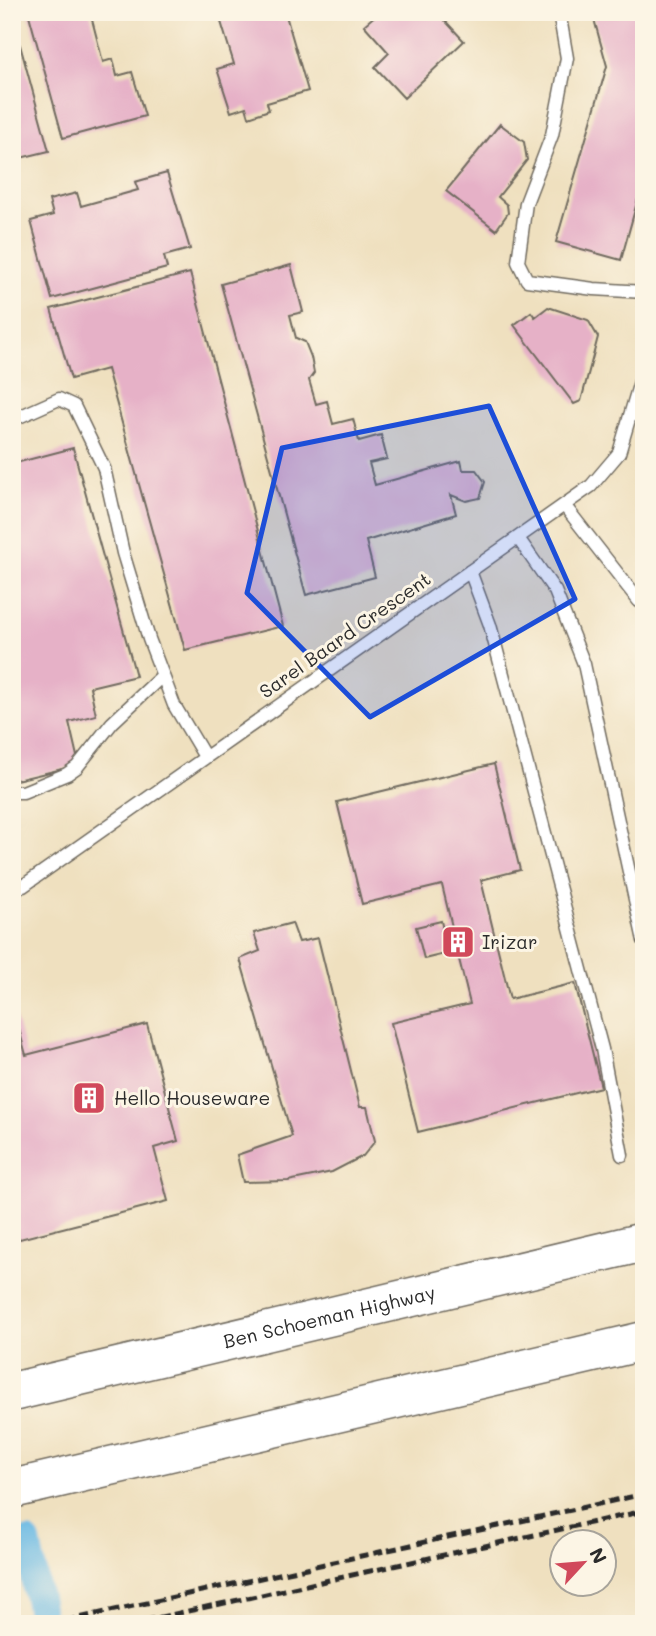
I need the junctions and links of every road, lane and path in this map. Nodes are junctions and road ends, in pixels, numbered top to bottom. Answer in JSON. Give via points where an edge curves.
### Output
{"nodes":[{"id":1,"x":559,"y":12,"type":"edge"},
{"id":2,"x":644,"y":292,"type":"edge"},
{"id":3,"x":644,"y":368,"type":"edge"},
{"id":4,"x":12,"y":421,"type":"edge"},
{"id":5,"x":564,"y":505,"type":"junction"},
{"id":6,"x":518,"y":538,"type":"junction"},
{"id":7,"x":470,"y":571,"type":"junction"},
{"id":8,"x":644,"y":603,"type":"edge"},
{"id":9,"x":163,"y":675,"type":"junction"},
{"id":10,"x":205,"y":757,"type":"junction"},
{"id":11,"x":12,"y":792,"type":"edge"},
{"id":12,"x":12,"y":889,"type":"edge"},
{"id":13,"x":644,"y":941,"type":"edge"},
{"id":14,"x":622,"y":1155,"type":"dead end"},
{"id":15,"x":644,"y":1241,"type":"edge"},
{"id":16,"x":644,"y":1341,"type":"edge"},
{"id":17,"x":12,"y":1392,"type":"edge"},
{"id":18,"x":12,"y":1489,"type":"edge"}],
"edges":[{"from":1,"to":2,"type":"lane","via":[[567,58],[552,135],[526,203],[518,262],[527,280]]},
{"from":3,"to":5,"type":"lane","name":"Sarel Baard Crescent","via":[[619,453],[591,486]]},
{"from":4,"to":9,"type":"lane","via":[[59,399],[74,406],[104,468],[123,553]]},
{"from":5,"to":6,"type":"lane","name":"Sarel Baard Crescent"},
{"from":5,"to":8,"type":"lane"},
{"from":6,"to":7,"type":"lane","name":"Sarel Baard Crescent"},
{"from":6,"to":13,"type":"lane","via":[[555,591],[584,664]]},
{"from":7,"to":10,"type":"lane","name":"Sarel Baard Crescent"},
{"from":7,"to":14,"type":"lane","via":[[490,625],[602,1049]]},
{"from":9,"to":10,"type":"lane","via":[[174,705]]},
{"from":9,"to":11,"type":"lane","via":[[112,723],[77,767],[23,792]]},
{"from":10,"to":12,"type":"lane","name":"Sarel Baard Crescent","via":[[23,886]]},
{"from":15,"to":17,"type":"highway","name":"Ben Schoeman Highway"},
{"from":16,"to":18,"type":"highway"}]}
